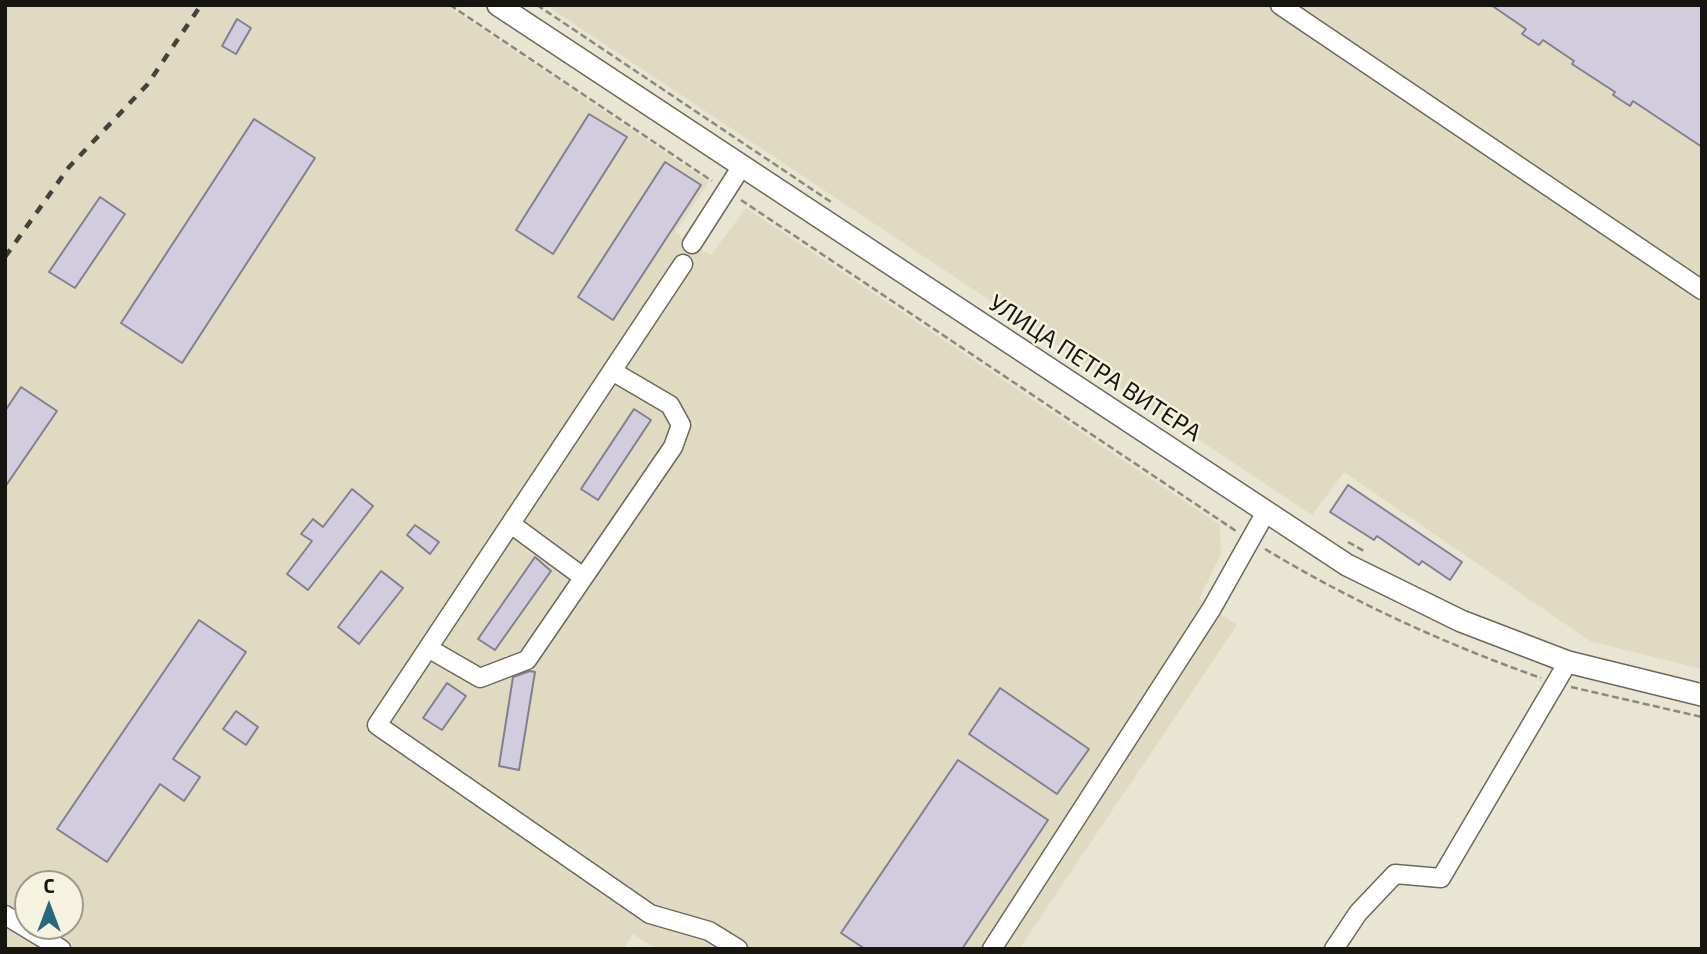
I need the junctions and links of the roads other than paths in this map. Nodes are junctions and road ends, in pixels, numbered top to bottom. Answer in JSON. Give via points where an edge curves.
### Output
{"nodes":[{"id":1,"x":498,"y":5,"type":"edge"},
{"id":2,"x":1280,"y":5,"type":"edge"},
{"id":3,"x":742,"y":166,"type":"junction"},
{"id":4,"x":692,"y":244,"type":"dead end"},
{"id":5,"x":683,"y":264,"type":"dead end"},
{"id":6,"x":1702,"y":290,"type":"edge"},
{"id":7,"x":612,"y":370,"type":"junction"},
{"id":8,"x":1266,"y":512,"type":"junction"},
{"id":9,"x":511,"y":524,"type":"junction"},
{"id":10,"x":583,"y":577,"type":"junction"},
{"id":11,"x":428,"y":649,"type":"junction"},
{"id":12,"x":1568,"y":662,"type":"junction"},
{"id":13,"x":1702,"y":695,"type":"edge"},
{"id":14,"x":5,"y":915,"type":"edge"},
{"id":15,"x":61,"y":949,"type":"edge"},
{"id":16,"x":738,"y":949,"type":"edge"},
{"id":17,"x":992,"y":949,"type":"edge"},
{"id":18,"x":1334,"y":949,"type":"edge"}],
"edges":[{"from":1,"to":3,"type":"main road","name":"УЛИЦА ПЕТРА ВИТЕРА"},
{"from":2,"to":6,"type":"lane"},
{"from":3,"to":4,"type":"lane"},
{"from":3,"to":8,"type":"main road","name":"УЛИЦА ПЕТРА ВИТЕРА"},
{"from":5,"to":7,"type":"lane"},
{"from":7,"to":9,"type":"lane"},
{"from":7,"to":10,"type":"lane","via":[[670,405],[681,425],[673,447]]},
{"from":8,"to":12,"type":"main road","name":"УЛИЦА ПЕТРА ВИТЕРА","via":[[1346,565],[1461,621]]},
{"from":8,"to":17,"type":"lane","via":[[1212,608]]},
{"from":9,"to":10,"type":"lane"},
{"from":9,"to":11,"type":"lane"},
{"from":10,"to":11,"type":"lane","via":[[527,660],[480,678]]},
{"from":11,"to":16,"type":"lane","via":[[377,725],[650,914],[709,931]]},
{"from":12,"to":13,"type":"main road","name":"УЛИЦА ПЕТРА ВИТЕРА"},
{"from":12,"to":18,"type":"lane","via":[[1441,878],[1395,874],[1358,913]]},
{"from":14,"to":15,"type":"lane"}]}
